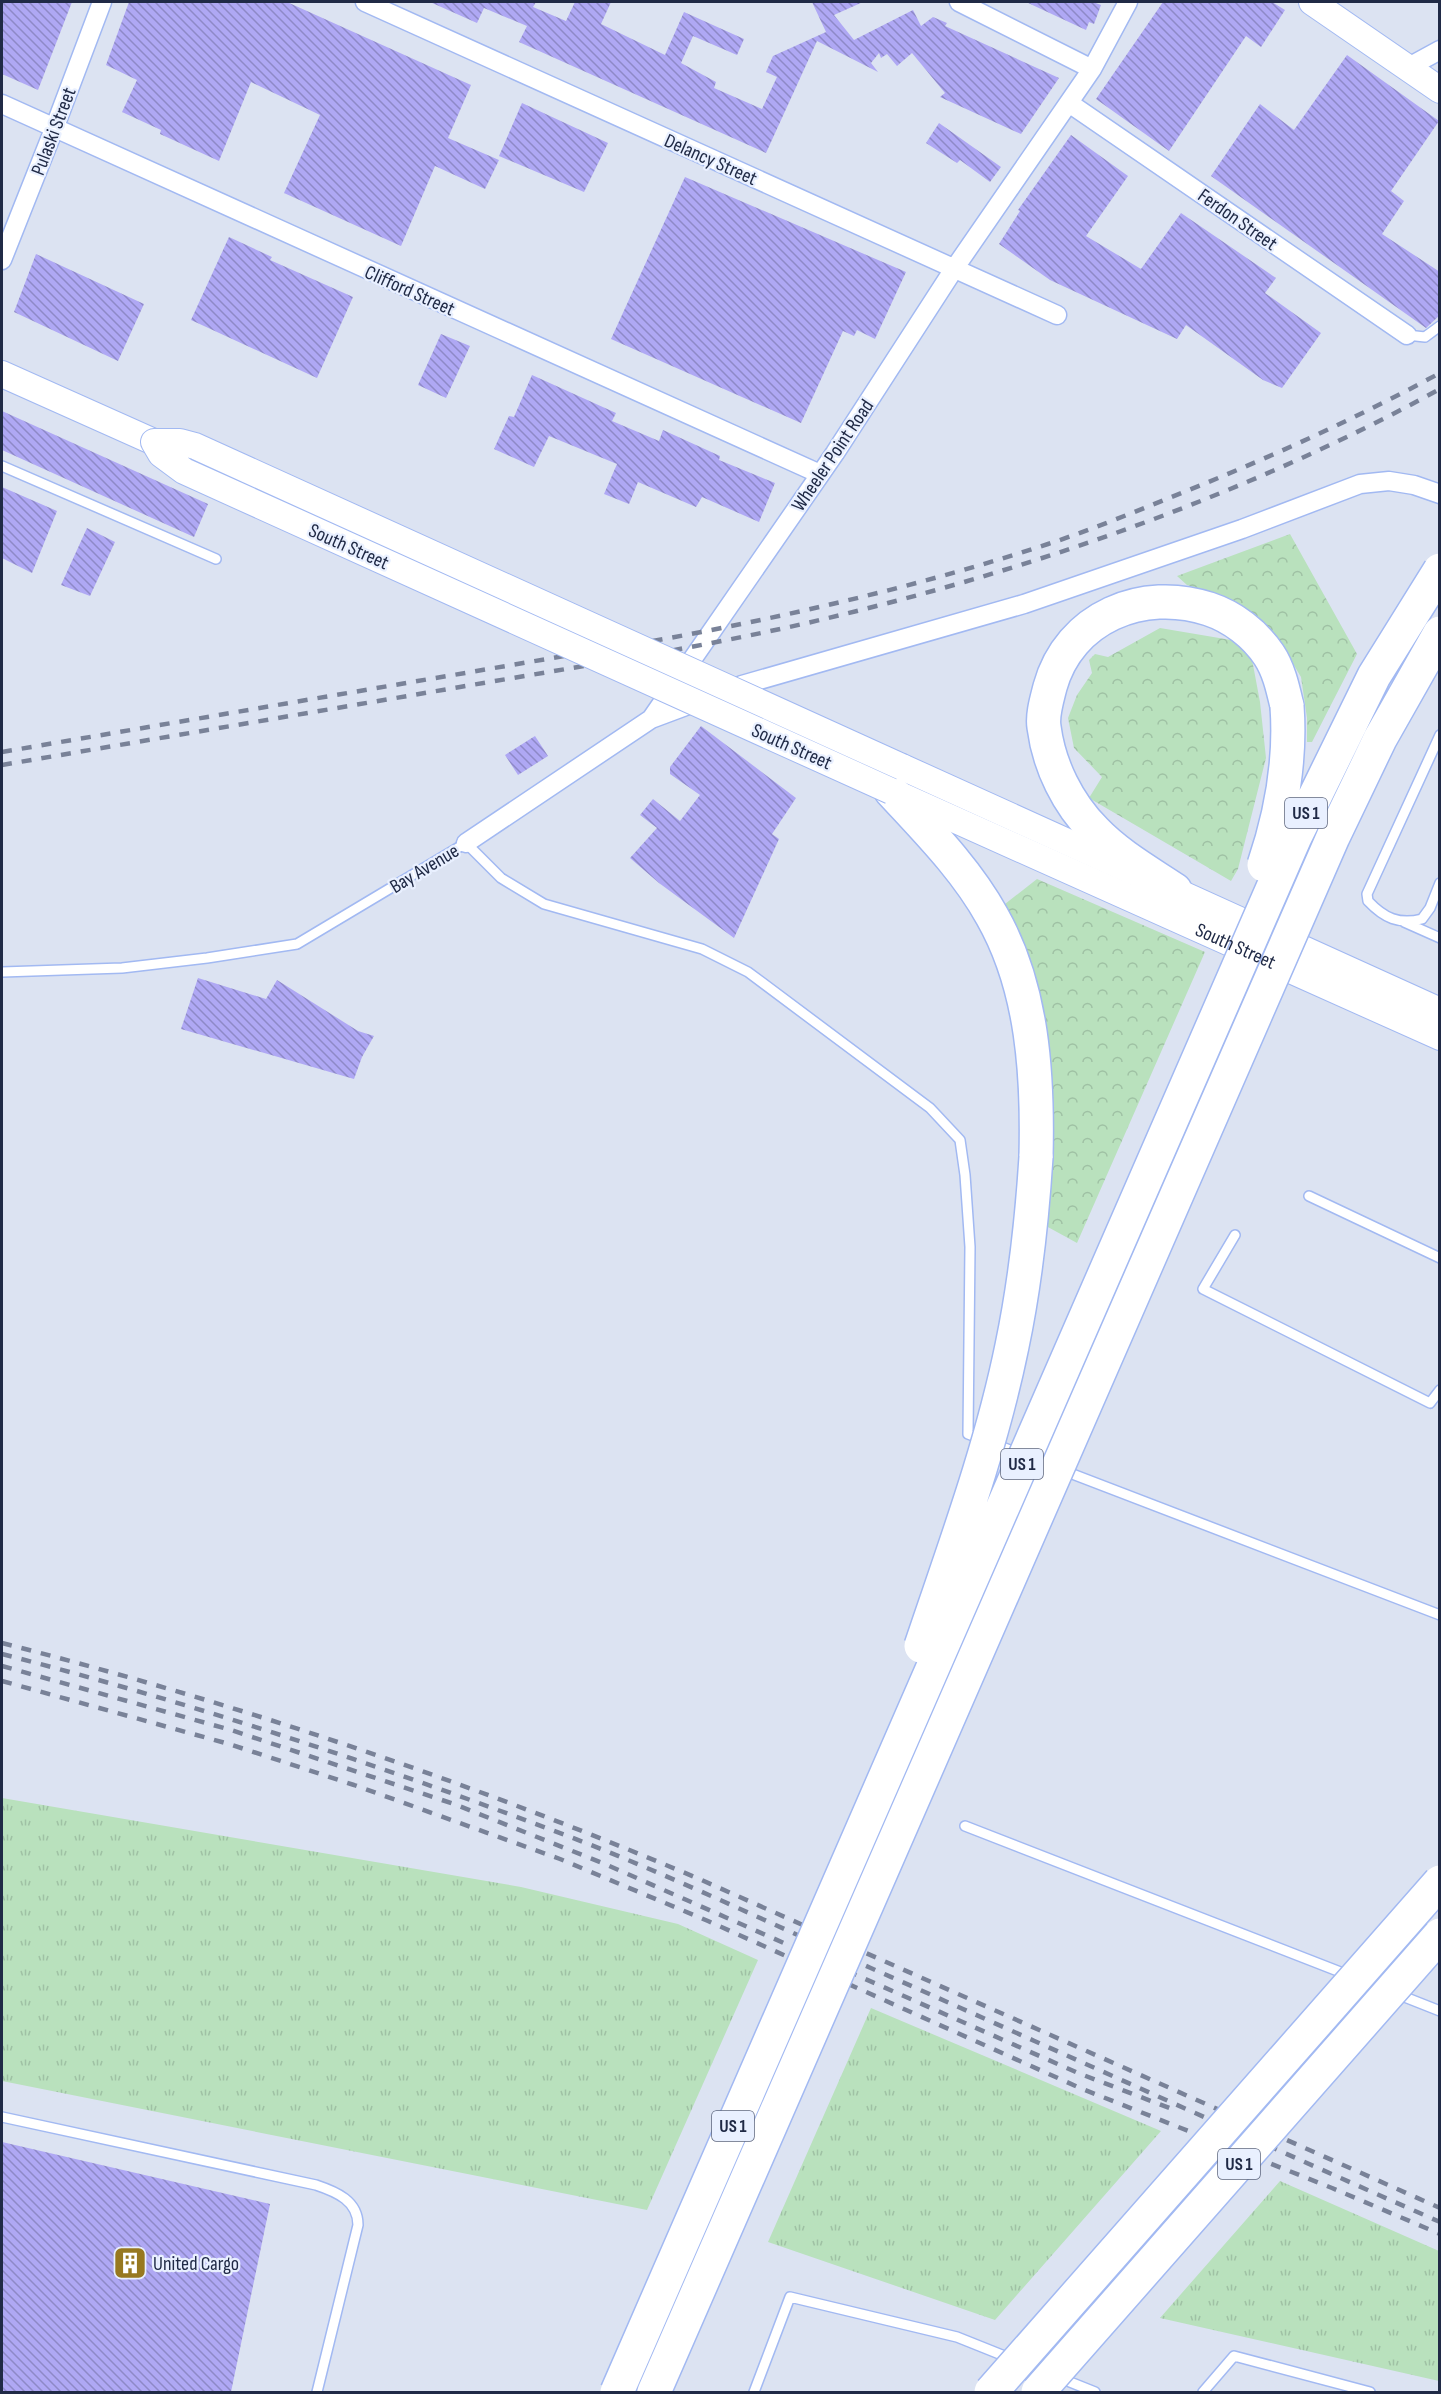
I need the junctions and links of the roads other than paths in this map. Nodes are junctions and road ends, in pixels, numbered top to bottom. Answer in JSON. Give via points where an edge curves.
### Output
{"nodes":[{"id":1,"x":102,"y":2,"type":"edge"},
{"id":2,"x":365,"y":2,"type":"edge"},
{"id":3,"x":959,"y":2,"type":"edge"},
{"id":4,"x":1128,"y":2,"type":"edge"},
{"id":5,"x":1312,"y":2,"type":"edge"},
{"id":6,"x":1440,"y":50,"type":"edge"},
{"id":7,"x":1407,"y":68,"type":"junction"},
{"id":8,"x":1092,"y":69,"type":"junction"},
{"id":9,"x":1440,"y":90,"type":"edge"},
{"id":10,"x":1069,"y":103,"type":"junction"},
{"id":11,"x":2,"y":104,"type":"edge"},
{"id":12,"x":54,"y":129,"type":"junction"},
{"id":13,"x":3,"y":251,"type":"edge"},
{"id":14,"x":954,"y":269,"type":"junction"},
{"id":15,"x":1057,"y":315,"type":"dead end"},
{"id":16,"x":1440,"y":326,"type":"edge"},
{"id":17,"x":1407,"y":335,"type":"joint"},
{"id":18,"x":2,"y":374,"type":"edge"},
{"id":19,"x":2,"y":466,"type":"edge"},
{"id":20,"x":819,"y":474,"type":"junction"},
{"id":21,"x":1440,"y":494,"type":"edge"},
{"id":22,"x":216,"y":560,"type":"dead end"},
{"id":23,"x":1440,"y":570,"type":"edge"},
{"id":24,"x":1440,"y":633,"type":"edge"},
{"id":25,"x":651,"y":719,"type":"junction"},
{"id":26,"x":1440,"y":735,"type":"edge"},
{"id":27,"x":897,"y":779,"type":"junction"},
{"id":28,"x":466,"y":843,"type":"junction"},
{"id":29,"x":1440,"y":883,"type":"edge"},
{"id":30,"x":1175,"y":891,"type":"junction"},
{"id":31,"x":1402,"y":921,"type":"junction"},
{"id":32,"x":1440,"y":938,"type":"edge"},
{"id":33,"x":2,"y":972,"type":"edge"},
{"id":34,"x":1440,"y":1011,"type":"edge"},
{"id":35,"x":1440,"y":1037,"type":"edge"},
{"id":36,"x":1194,"y":1068,"type":"junction"},
{"id":37,"x":1310,"y":1196,"type":"dead end"},
{"id":38,"x":1235,"y":1235,"type":"dead end"},
{"id":39,"x":1440,"y":1258,"type":"edge"},
{"id":40,"x":1440,"y":1390,"type":"edge"},
{"id":41,"x":1440,"y":1615,"type":"edge"},
{"id":42,"x":965,"y":1826,"type":"dead end"},
{"id":43,"x":849,"y":1860,"type":"junction"},
{"id":44,"x":1440,"y":1882,"type":"edge"},
{"id":45,"x":1440,"y":1935,"type":"edge"},
{"id":46,"x":1440,"y":2011,"type":"edge"},
{"id":47,"x":2,"y":2117,"type":"edge"},
{"id":48,"x":1071,"y":2388,"type":"edge"},
{"id":49,"x":317,"y":2392,"type":"edge"},
{"id":50,"x":617,"y":2392,"type":"edge"},
{"id":51,"x":654,"y":2392,"type":"edge"},
{"id":52,"x":754,"y":2392,"type":"edge"},
{"id":53,"x":991,"y":2392,"type":"edge"},
{"id":54,"x":1038,"y":2392,"type":"edge"},
{"id":55,"x":1095,"y":2392,"type":"edge"},
{"id":56,"x":1203,"y":2392,"type":"edge"},
{"id":57,"x":1370,"y":2392,"type":"edge"}],
"edges":[{"from":1,"to":12,"type":"street","name":"Pulaski Street"},
{"from":2,"to":14,"type":"street","name":"Delancy Street"},
{"from":3,"to":8,"type":"street"},
{"from":4,"to":8,"type":"street","name":"Wheeler Point Road"},
{"from":5,"to":7,"type":"main road"},
{"from":6,"to":7,"type":"street"},
{"from":7,"to":9,"type":"main road"},
{"from":8,"to":10,"type":"street","name":"Wheeler Point Road"},
{"from":10,"to":14,"type":"street","name":"Wheeler Point Road"},
{"from":10,"to":17,"type":"street","name":"Ferdon Street"},
{"from":11,"to":12,"type":"street","name":"Clifford Street"},
{"from":12,"to":13,"type":"street","name":"Pulaski Street"},
{"from":12,"to":20,"type":"street","name":"Clifford Street"},
{"from":14,"to":15,"type":"street","name":"Delancy Street"},
{"from":14,"to":20,"type":"street","name":"Wheeler Point Road"},
{"from":16,"to":17,"type":"lane","via":[[1425,337]]},
{"from":18,"to":27,"type":"main road","name":"South Street","bridge":true,"via":[[154,442],[161,454],[184,471]]},
{"from":19,"to":22,"type":"lane"},
{"from":20,"to":25,"type":"street","name":"Wheeler Point Road"},
{"from":21,"to":25,"type":"street","via":[[1389,481],[1360,484],[1024,604],[742,685]]},
{"from":23,"to":36,"type":"highway","number":"US 1","bridge":true,"via":[[1392,645],[1337,748]]},
{"from":24,"to":51,"type":"highway","bridge":true,"via":[[1396,708],[1333,837]]},
{"from":25,"to":28,"type":"street","name":"Wheeler Point Road"},
{"from":26,"to":31,"type":"lane","via":[[1367,894],[1368,901],[1387,918]]},
{"from":27,"to":30,"type":"main road","name":"South Street"},
{"from":27,"to":35,"type":"main road","name":"South Street"},
{"from":27,"to":43,"type":"highway","bridge":true,"via":[[992,916],[1004,941],[1028,1020],[1036,1102],[1035,1156],[1023,1286],[997,1409]]},
{"from":28,"to":33,"type":"lane","name":"Bay Avenue","via":[[297,944],[122,968]]},
{"from":28,"to":41,"type":"lane","name":"Bay Avenue","via":[[501,878],[544,904],[702,949],[747,972],[930,1108],[960,1140],[970,1247],[968,1434]]},
{"from":29,"to":31,"type":"lane","via":[[1422,919]]},
{"from":30,"to":34,"type":"main road","name":"South Street"},
{"from":30,"to":36,"type":"highway","bridge":true,"via":[[1128,858],[1083,818],[1061,783],[1043,725],[1054,672],[1069,646],[1108,615],[1160,601],[1193,604],[1221,613],[1247,630],[1269,655],[1287,706],[1289,753],[1276,826]]},
{"from":31,"to":32,"type":"lane"},
{"from":36,"to":43,"type":"highway","number":"US 1","bridge":true},
{"from":37,"to":39,"type":"lane"},
{"from":38,"to":40,"type":"lane","via":[[1203,1289],[1430,1403]]},
{"from":42,"to":46,"type":"lane"},
{"from":43,"to":50,"type":"highway","number":"US 1","bridge":true},
{"from":44,"to":53,"type":"highway","bridge":true},
{"from":45,"to":54,"type":"highway","number":"US 1","bridge":true},
{"from":47,"to":49,"type":"lane","via":[[316,2185],[347,2200],[355,2209],[358,2226]]},
{"from":48,"to":52,"type":"lane","via":[[957,2337],[790,2297]]},
{"from":48,"to":55,"type":"lane"},
{"from":56,"to":57,"type":"lane","via":[[1234,2356]]}]}
